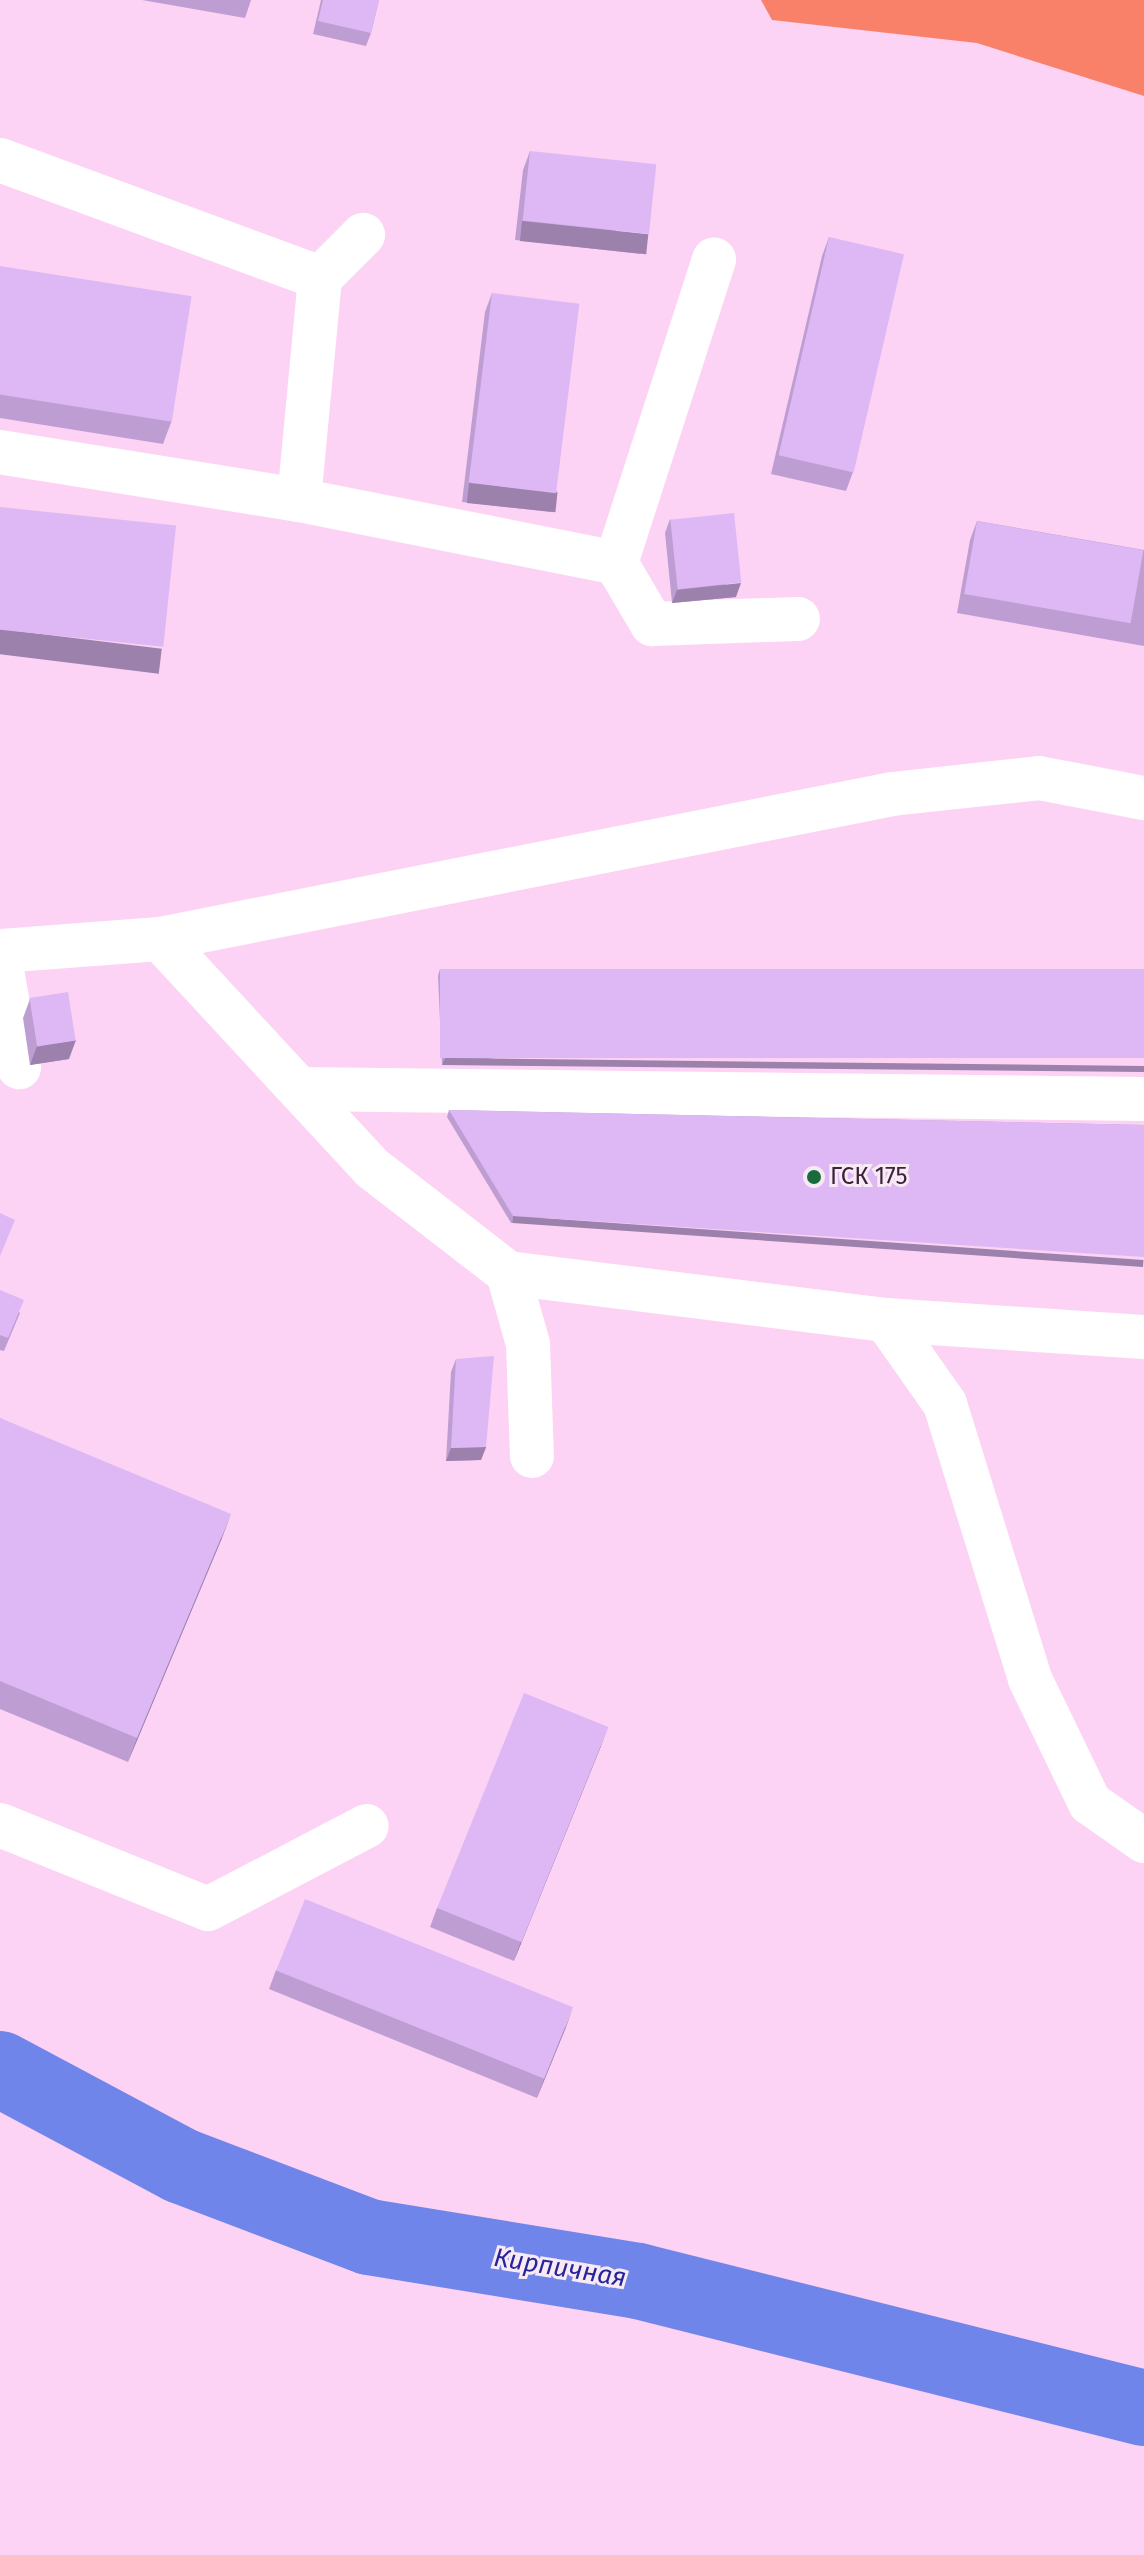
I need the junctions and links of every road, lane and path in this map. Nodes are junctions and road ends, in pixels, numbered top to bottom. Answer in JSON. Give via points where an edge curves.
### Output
{"nodes":[{"id":1,"x":0,"y":160,"type":"edge"},
{"id":2,"x":363,"y":235,"type":"dead end"},
{"id":3,"x":714,"y":259,"type":"dead end"},
{"id":4,"x":320,"y":278,"type":"junction"},
{"id":5,"x":0,"y":452,"type":"edge"},
{"id":6,"x":299,"y":500,"type":"junction"},
{"id":7,"x":616,"y":563,"type":"junction"},
{"id":8,"x":798,"y":619,"type":"dead end"},
{"id":9,"x":1144,"y":798,"type":"edge"},
{"id":10,"x":160,"y":939,"type":"junction"},
{"id":11,"x":0,"y":951,"type":"edge"},
{"id":12,"x":0,"y":959,"type":"edge"},
{"id":13,"x":19,"y":1067,"type":"dead end"},
{"id":14,"x":299,"y":1089,"type":"junction"},
{"id":15,"x":1144,"y":1099,"type":"edge"},
{"id":16,"x":508,"y":1273,"type":"junction"},
{"id":17,"x":886,"y":1320,"type":"junction"},
{"id":18,"x":1144,"y":1337,"type":"edge"},
{"id":19,"x":532,"y":1456,"type":"dead end"},
{"id":20,"x":0,"y":1825,"type":"edge"},
{"id":21,"x":367,"y":1826,"type":"dead end"},
{"id":22,"x":1144,"y":1841,"type":"edge"}],
"edges":[{"from":1,"to":4,"type":"street"},
{"from":2,"to":4,"type":"street"},
{"from":3,"to":7,"type":"street"},
{"from":4,"to":6,"type":"street"},
{"from":5,"to":6,"type":"street"},
{"from":6,"to":7,"type":"street"},
{"from":7,"to":8,"type":"street","via":[[652,624]]},
{"from":9,"to":10,"type":"street","via":[[1039,778],[892,794]]},
{"from":10,"to":11,"type":"street"},
{"from":10,"to":14,"type":"street"},
{"from":12,"to":13,"type":"street"},
{"from":14,"to":15,"type":"street"},
{"from":14,"to":16,"type":"street","via":[[372,1168]]},
{"from":16,"to":17,"type":"street"},
{"from":16,"to":19,"type":"street","via":[[528,1344]]},
{"from":17,"to":18,"type":"street"},
{"from":17,"to":22,"type":"street","via":[[945,1404],[1030,1679],[1090,1803]]},
{"from":20,"to":21,"type":"street","via":[[208,1909]]}]}
